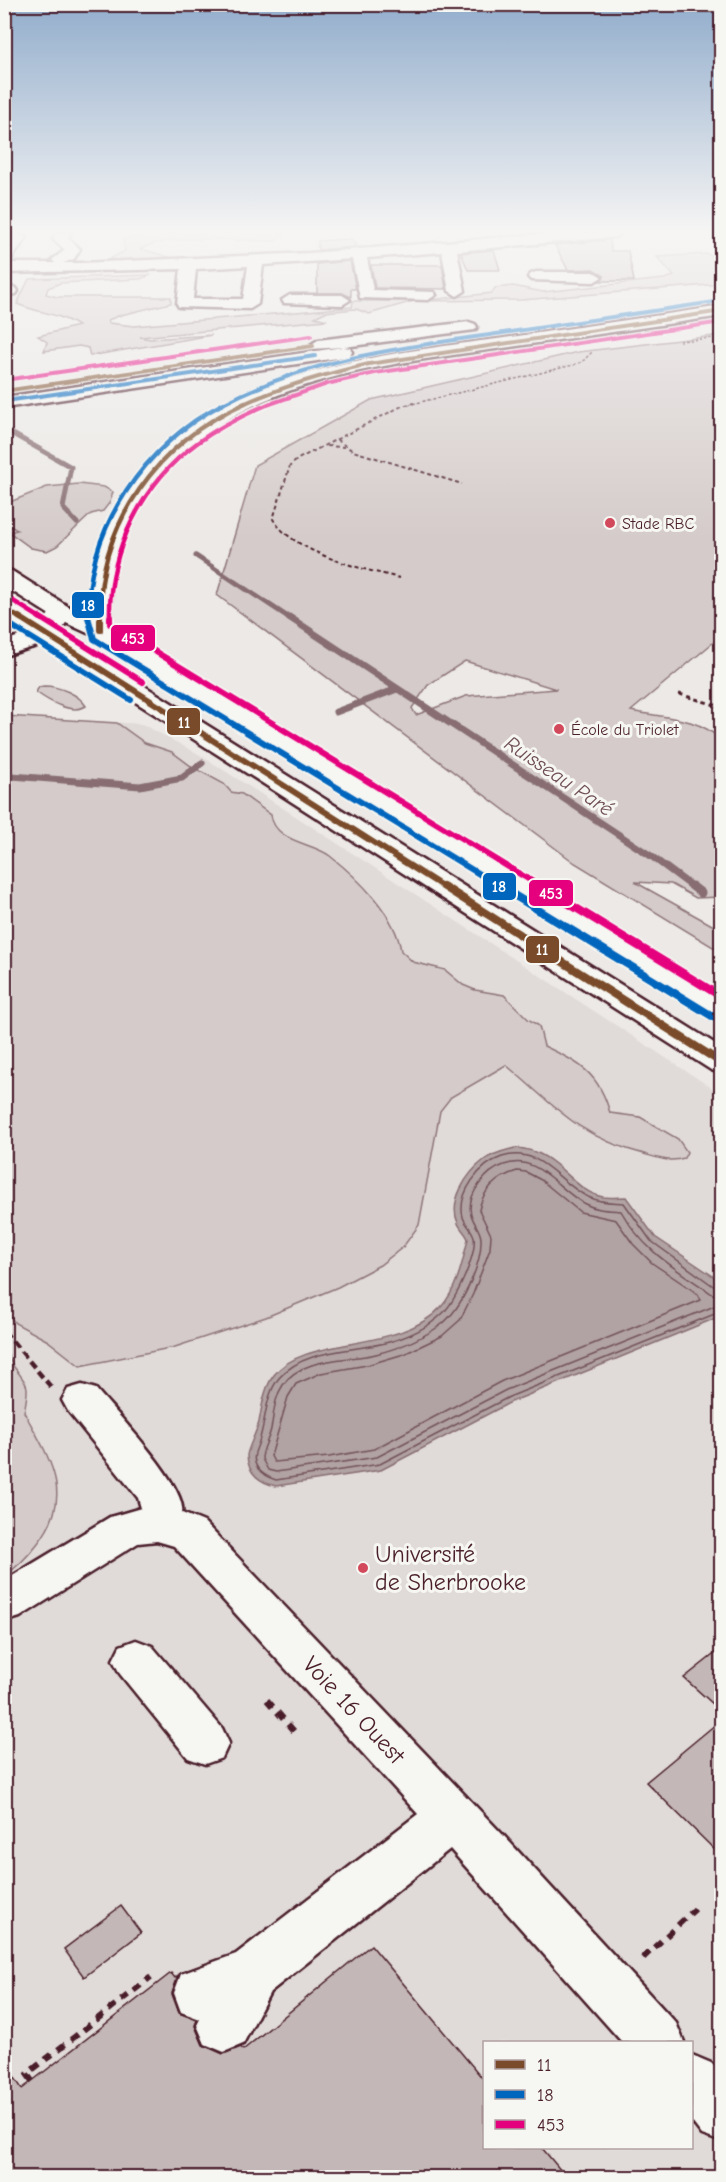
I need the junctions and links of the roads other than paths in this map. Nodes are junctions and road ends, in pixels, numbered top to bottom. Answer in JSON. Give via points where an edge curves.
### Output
{"nodes":[{"id":1,"x":403,"y":335,"type":"edge"},
{"id":2,"x":503,"y":335,"type":"edge"},
{"id":3,"x":561,"y":335,"type":"edge"},
{"id":4,"x":4,"y":391,"type":"edge"},
{"id":5,"x":4,"y":403,"type":"edge"},
{"id":6,"x":4,"y":576,"type":"edge"},
{"id":7,"x":4,"y":608,"type":"edge"},
{"id":8,"x":54,"y":623,"type":"junction"},
{"id":9,"x":100,"y":630,"type":"junction"},
{"id":10,"x":4,"y":650,"type":"edge"},
{"id":11,"x":722,"y":1010,"type":"edge"},
{"id":12,"x":722,"y":1063,"type":"edge"},
{"id":13,"x":82,"y":1400,"type":"road end"},
{"id":14,"x":158,"y":1523,"type":"junction"},
{"id":15,"x":4,"y":1604,"type":"edge"},
{"id":16,"x":136,"y":1660,"type":"dead end"},
{"id":17,"x":205,"y":1743,"type":"dead end"},
{"id":18,"x":452,"y":1817,"type":"junction"},
{"id":19,"x":212,"y":2009,"type":"dead end"},
{"id":20,"x":655,"y":2041,"type":"edge"},
{"id":21,"x":693,"y":2083,"type":"edge"},
{"id":22,"x":722,"y":2115,"type":"edge"}],
"edges":[{"from":1,"to":4,"type":"main road"},
{"from":2,"to":5,"type":"main road","via":[[325,355]]},
{"from":3,"to":9,"type":"main road","via":[[379,363],[294,384],[197,428],[150,471],[117,526],[105,560],[98,601]]},
{"from":6,"to":8,"type":"main road"},
{"from":7,"to":8,"type":"main road"},
{"from":8,"to":9,"type":"main road"},
{"from":8,"to":10,"type":"main road"},
{"from":8,"to":12,"type":"main road"},
{"from":9,"to":11,"type":"main road"},
{"from":13,"to":14,"type":"main road","via":[[156,1491],[162,1507]]},
{"from":14,"to":15,"type":"main road","name":"Voie 16 Ouest","via":[[125,1529]]},
{"from":14,"to":18,"type":"main road","name":"Voie 16 Ouest","via":[[180,1529],[196,1540]]},
{"from":16,"to":17,"type":"main road"},
{"from":18,"to":19,"type":"main road"},
{"from":18,"to":20,"type":"main road","name":"Voie 16 Ouest"},
{"from":21,"to":22,"type":"main road"}]}
